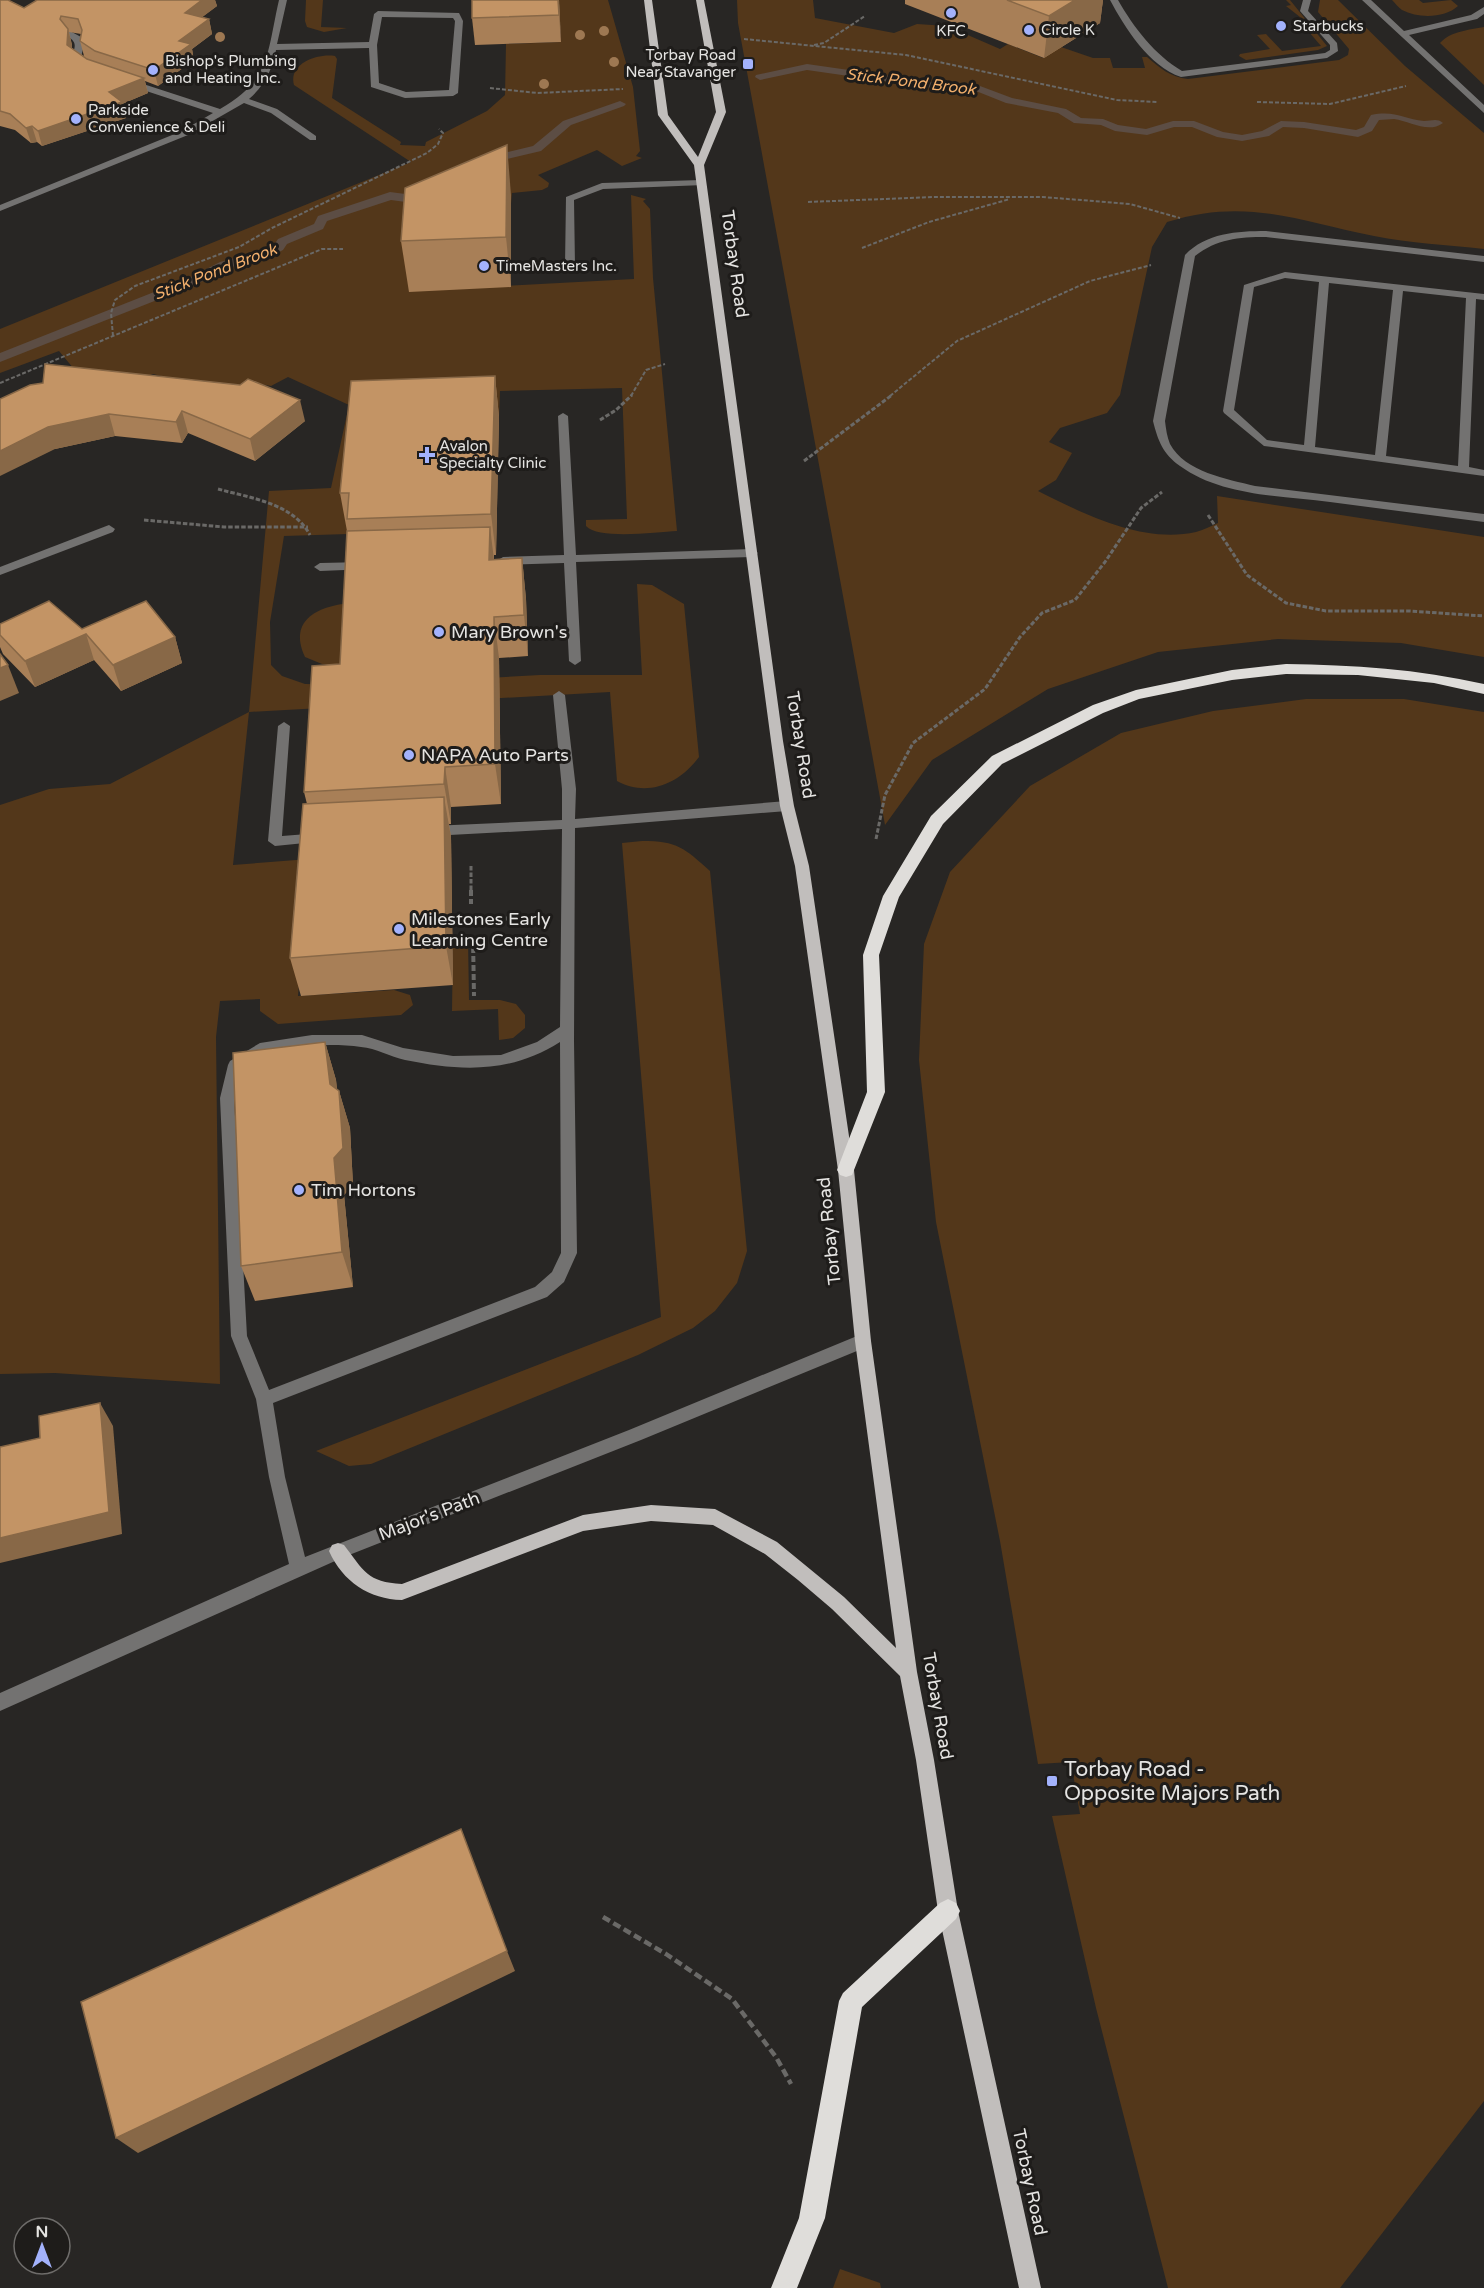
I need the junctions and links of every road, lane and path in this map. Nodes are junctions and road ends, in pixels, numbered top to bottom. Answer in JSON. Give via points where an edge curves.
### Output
{"nodes":[{"id":1,"x":283,"y":0,"type":"edge"},
{"id":2,"x":648,"y":0,"type":"edge"},
{"id":3,"x":700,"y":0,"type":"edge"},
{"id":4,"x":1114,"y":0,"type":"edge"},
{"id":5,"x":1307,"y":0,"type":"edge"},
{"id":6,"x":1366,"y":0,"type":"edge"},
{"id":7,"x":1482,"y":8,"type":"edge"},
{"id":8,"x":865,"y":16,"type":"dead end"},
{"id":9,"x":70,"y":33,"type":"edge"},
{"id":10,"x":1402,"y":34,"type":"junction"},
{"id":11,"x":734,"y":38,"type":"dead end"},
{"id":12,"x":373,"y":45,"type":"junction"},
{"id":13,"x":808,"y":46,"type":"junction"},
{"id":14,"x":273,"y":47,"type":"junction"},
{"id":15,"x":95,"y":70,"type":"edge"},
{"id":16,"x":1447,"y":75,"type":"junction"},
{"id":17,"x":121,"y":80,"type":"edge"},
{"id":18,"x":453,"y":85,"type":"junction"},
{"id":19,"x":627,"y":89,"type":"dead end"},
{"id":20,"x":243,"y":100,"type":"junction"},
{"id":21,"x":1163,"y":102,"type":"dead end"},
{"id":22,"x":1250,"y":102,"type":"dead end"},
{"id":23,"x":1484,"y":110,"type":"edge"},
{"id":24,"x":223,"y":113,"type":"junction"},
{"id":25,"x":437,"y":125,"type":"dead end"},
{"id":26,"x":312,"y":138,"type":"dead end"},
{"id":27,"x":699,"y":165,"type":"junction"},
{"id":28,"x":702,"y":183,"type":"junction"},
{"id":29,"x":1014,"y":198,"type":"junction"},
{"id":30,"x":808,"y":202,"type":"dead end"},
{"id":31,"x":0,"y":207,"type":"edge"},
{"id":32,"x":1237,"y":234,"type":"junction"},
{"id":33,"x":862,"y":248,"type":"dead end"},
{"id":34,"x":343,"y":249,"type":"dead end"},
{"id":35,"x":1190,"y":255,"type":"junction"},
{"id":36,"x":1484,"y":259,"type":"edge"},
{"id":37,"x":570,"y":266,"type":"dead end"},
{"id":38,"x":1324,"y":279,"type":"junction"},
{"id":39,"x":1398,"y":287,"type":"junction"},
{"id":40,"x":1471,"y":296,"type":"junction"},
{"id":41,"x":1484,"y":297,"type":"edge"},
{"id":42,"x":112,"y":336,"type":"junction"},
{"id":43,"x":665,"y":364,"type":"dead end"},
{"id":44,"x":0,"y":383,"type":"edge"},
{"id":45,"x":563,"y":420,"type":"joint"},
{"id":46,"x":1309,"y":450,"type":"junction"},
{"id":47,"x":1380,"y":459,"type":"junction"},
{"id":48,"x":804,"y":461,"type":"dead end"},
{"id":49,"x":1190,"y":469,"type":"junction"},
{"id":50,"x":1463,"y":470,"type":"junction"},
{"id":51,"x":1484,"y":473,"type":"edge"},
{"id":52,"x":218,"y":489,"type":"dead end"},
{"id":53,"x":1484,"y":518,"type":"edge"},
{"id":54,"x":137,"y":519,"type":"dead end"},
{"id":55,"x":308,"y":527,"type":"junction"},
{"id":56,"x":109,"y":529,"type":"dead end"},
{"id":57,"x":752,"y":553,"type":"junction"},
{"id":58,"x":570,"y":560,"type":"junction"},
{"id":59,"x":493,"y":562,"type":"edge"},
{"id":60,"x":378,"y":565,"type":"edge"},
{"id":61,"x":320,"y":567,"type":"joint"},
{"id":62,"x":0,"y":571,"type":"edge"},
{"id":63,"x":1484,"y":616,"type":"edge"},
{"id":64,"x":575,"y":661,"type":"dead end"},
{"id":65,"x":1484,"y":689,"type":"edge"},
{"id":66,"x":559,"y":695,"type":"dead end"},
{"id":67,"x":284,"y":726,"type":"dead end"},
{"id":68,"x":787,"y":806,"type":"junction"},
{"id":69,"x":568,"y":824,"type":"junction"},
{"id":70,"x":413,"y":832,"type":"edge"},
{"id":71,"x":332,"y":837,"type":"edge"},
{"id":72,"x":876,"y":839,"type":"dead end"},
{"id":73,"x":568,"y":915,"type":"junction"},
{"id":74,"x":479,"y":921,"type":"dead end"},
{"id":75,"x":473,"y":938,"type":"dead end"},
{"id":76,"x":474,"y":996,"type":"dead end"},
{"id":77,"x":567,"y":1030,"type":"junction"},
{"id":78,"x":846,"y":1170,"type":"junction"},
{"id":79,"x":863,"y":1341,"type":"junction"},
{"id":80,"x":264,"y":1400,"type":"junction"},
{"id":81,"x":338,"y":1551,"type":"junction"},
{"id":82,"x":299,"y":1568,"type":"junction"},
{"id":83,"x":908,"y":1672,"type":"junction"},
{"id":84,"x":0,"y":1702,"type":"edge"},
{"id":85,"x":948,"y":1911,"type":"junction"},
{"id":86,"x":603,"y":1917,"type":"dead end"},
{"id":87,"x":797,"y":2095,"type":"dead end"},
{"id":88,"x":784,"y":2288,"type":"edge"},
{"id":89,"x":1030,"y":2288,"type":"edge"}],
"edges":[{"from":1,"to":14,"type":"street"},
{"from":2,"to":27,"type":"main road","name":"Torbay Road","via":[[663,115]]},
{"from":3,"to":27,"type":"main road","via":[[721,112]]},
{"from":4,"to":5,"type":"street","via":[[1148,46],[1168,68],[1181,74],[1328,55],[1334,51],[1334,45],[1304,11]]},
{"from":6,"to":10,"type":"street"},
{"from":7,"to":10,"type":"street","via":[[1474,17]]},
{"from":8,"to":13,"type":"path","via":[[824,43]]},
{"from":9,"to":15,"type":"street","via":[[81,45],[76,58]]},
{"from":10,"to":16,"type":"street"},
{"from":11,"to":13,"type":"path"},
{"from":12,"to":14,"type":"street"},
{"from":12,"to":18,"type":"street","via":[[374,85],[405,95],[453,93]]},
{"from":12,"to":18,"type":"street","via":[[378,14],[456,15],[459,21]]},
{"from":13,"to":21,"type":"path","via":[[906,55],[1117,100]]},
{"from":14,"to":20,"type":"street","via":[[267,70]]},
{"from":16,"to":22,"type":"path","via":[[1330,105]]},
{"from":16,"to":23,"type":"street"},
{"from":17,"to":24,"type":"street"},
{"from":18,"to":19,"type":"path","via":[[537,93]]},
{"from":20,"to":24,"type":"street"},
{"from":20,"to":26,"type":"street","via":[[274,111]]},
{"from":24,"to":31,"type":"street","via":[[175,137]]},
{"from":25,"to":42,"type":"path","via":[[443,133],[428,153],[239,247],[135,286],[115,300]]},
{"from":27,"to":28,"type":"main road","name":"Torbay Road"},
{"from":28,"to":37,"type":"street","via":[[602,186],[569,199]]},
{"from":28,"to":57,"type":"main road","name":"Torbay Road"},
{"from":29,"to":30,"type":"path"},
{"from":29,"to":32,"type":"path","via":[[1130,204]]},
{"from":29,"to":33,"type":"path","via":[[929,222]]},
{"from":32,"to":35,"type":"street","via":[[1208,241]]},
{"from":32,"to":36,"type":"street"},
{"from":34,"to":42,"type":"path","via":[[322,249]]},
{"from":35,"to":48,"type":"path","via":[[1090,281],[957,340]]},
{"from":35,"to":49,"type":"street","via":[[1159,421],[1166,446]]},
{"from":38,"to":39,"type":"street"},
{"from":38,"to":46,"type":"street"},
{"from":38,"to":46,"type":"street","via":[[1286,275],[1249,285],[1228,411],[1264,443]]},
{"from":39,"to":40,"type":"street"},
{"from":39,"to":47,"type":"street"},
{"from":40,"to":41,"type":"street"},
{"from":40,"to":50,"type":"street"},
{"from":42,"to":44,"type":"path"},
{"from":43,"to":45,"type":"path","via":[[646,370],[627,403],[601,420]]},
{"from":45,"to":58,"type":"street"},
{"from":46,"to":47,"type":"street"},
{"from":47,"to":50,"type":"street"},
{"from":49,"to":53,"type":"street","via":[[1255,489]]},
{"from":49,"to":63,"type":"path","via":[[1209,518],[1247,575],[1286,603],[1326,611]]},
{"from":49,"to":72,"type":"path","via":[[1141,508],[1075,600],[1042,613],[1020,637],[985,689],[913,743],[885,795]]},
{"from":50,"to":51,"type":"street"},
{"from":52,"to":55,"type":"path","via":[[286,510]]},
{"from":54,"to":55,"type":"path","via":[[224,527]]},
{"from":55,"to":61,"type":"path"},
{"from":56,"to":62,"type":"street"},
{"from":57,"to":58,"type":"street"},
{"from":57,"to":68,"type":"main road","name":"Torbay Road"},
{"from":58,"to":59,"type":"street"},
{"from":58,"to":64,"type":"street"},
{"from":60,"to":61,"type":"street"},
{"from":65,"to":78,"type":"highway","via":[[1434,678],[1358,670],[1286,669],[1232,675],[1137,695],[1098,709],[997,760],[937,820],[891,896],[871,954],[876,1092]]},
{"from":66,"to":69,"type":"street","via":[[569,789]]},
{"from":67,"to":71,"type":"street","via":[[275,841]]},
{"from":68,"to":69,"type":"street"},
{"from":68,"to":78,"type":"main road","name":"Torbay Road","via":[[802,866]]},
{"from":69,"to":70,"type":"street"},
{"from":69,"to":73,"type":"street"},
{"from":73,"to":74,"type":"path"},
{"from":73,"to":77,"type":"street"},
{"from":75,"to":76,"type":"path"},
{"from":77,"to":80,"type":"street","via":[[569,1253],[558,1276],[541,1292],[506,1307]]},
{"from":77,"to":80,"type":"street","via":[[542,1046],[502,1061],[453,1062],[403,1054],[362,1041],[312,1041],[260,1049],[236,1065],[227,1098],[239,1336]]},
{"from":78,"to":79,"type":"main road","name":"Torbay Road"},
{"from":79,"to":81,"type":"street","name":"Major's Path","via":[[635,1436]]},
{"from":79,"to":83,"type":"main road","name":"Torbay Road"},
{"from":80,"to":82,"type":"street"},
{"from":81,"to":82,"type":"street","name":"Major's Path"},
{"from":81,"to":83,"type":"main road","via":[[369,1588],[402,1592],[583,1523],[651,1513],[714,1517],[771,1548],[804,1574]]},
{"from":82,"to":84,"type":"street","name":"Major's Path"},
{"from":83,"to":85,"type":"main road","name":"Torbay Road"},
{"from":85,"to":88,"type":"highway","via":[[851,2001],[812,2218]]},
{"from":85,"to":89,"type":"main road","name":"Torbay Road"},
{"from":86,"to":87,"type":"path","via":[[732,1999],[776,2057]]}]}
